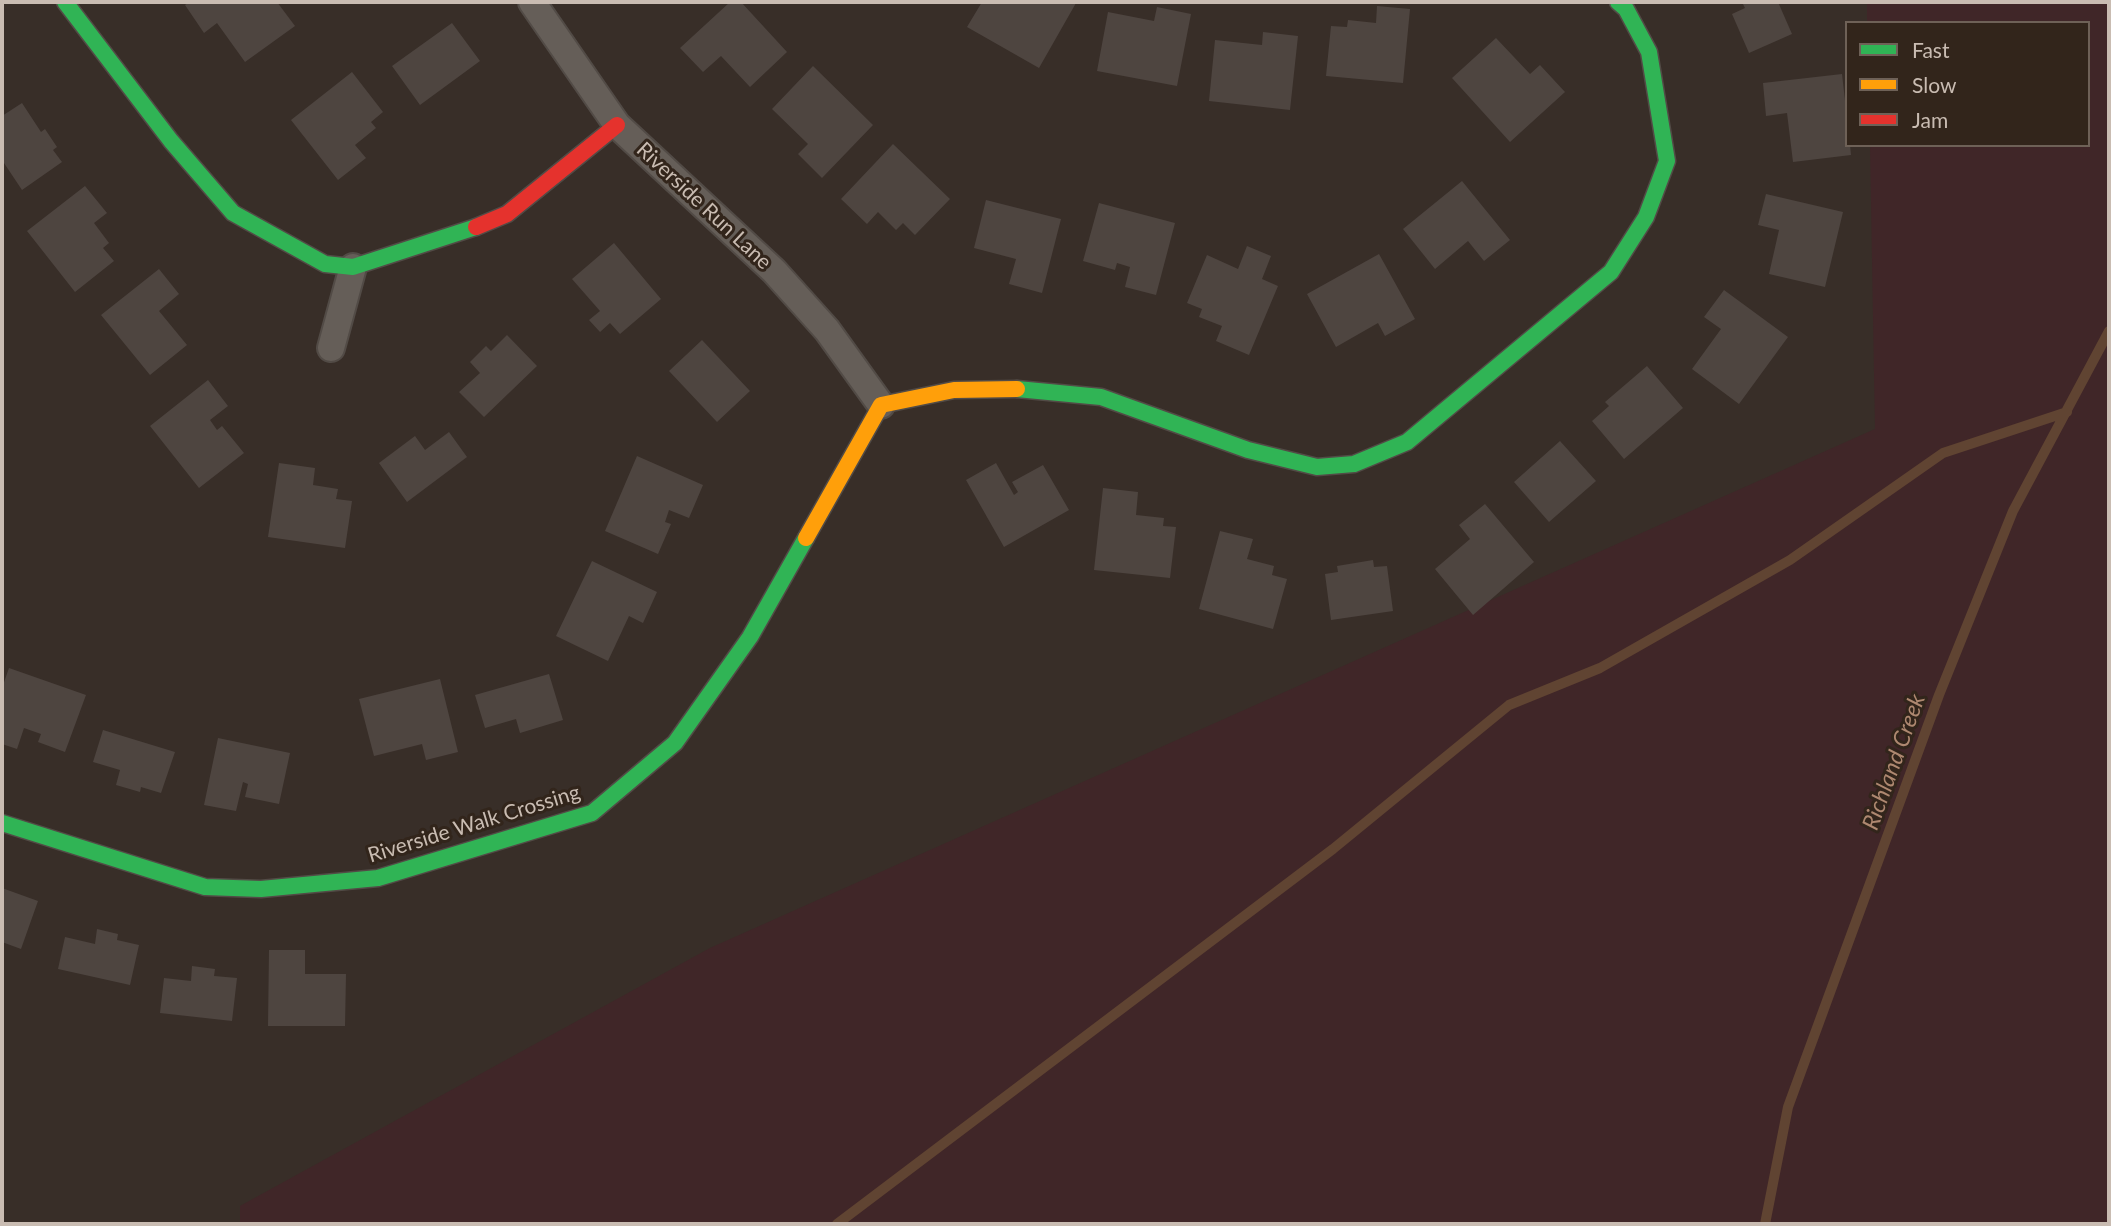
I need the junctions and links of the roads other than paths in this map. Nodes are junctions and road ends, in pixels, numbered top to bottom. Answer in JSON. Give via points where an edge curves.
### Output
{"nodes":[{"id":1,"x":65,"y":2,"type":"edge"},
{"id":2,"x":532,"y":2,"type":"edge"},
{"id":3,"x":1618,"y":2,"type":"edge"},
{"id":4,"x":617,"y":125,"type":"junction"},
{"id":5,"x":353,"y":267,"type":"junction"},
{"id":6,"x":331,"y":348,"type":"dead end"},
{"id":7,"x":881,"y":405,"type":"junction"},
{"id":8,"x":2,"y":823,"type":"edge"}],
"edges":[{"from":1,"to":5,"type":"street","via":[[171,141],[233,213],[326,264]]},
{"from":2,"to":4,"type":"street","name":"Riverside Run Lane"},
{"from":3,"to":7,"type":"street","via":[[1649,52],[1667,161],[1646,217],[1611,272],[1407,442],[1354,464],[1317,467],[1248,450],[1101,397],[1008,388],[954,390]]},
{"from":4,"to":5,"type":"street","via":[[507,214]]},
{"from":4,"to":7,"type":"street","name":"Riverside Run Lane","via":[[774,271],[827,330]]},
{"from":5,"to":6,"type":"street"},
{"from":7,"to":8,"type":"street","name":"Riverside Walk Crossing","via":[[750,637],[675,743],[592,813],[378,878],[261,889],[205,887]]}]}
